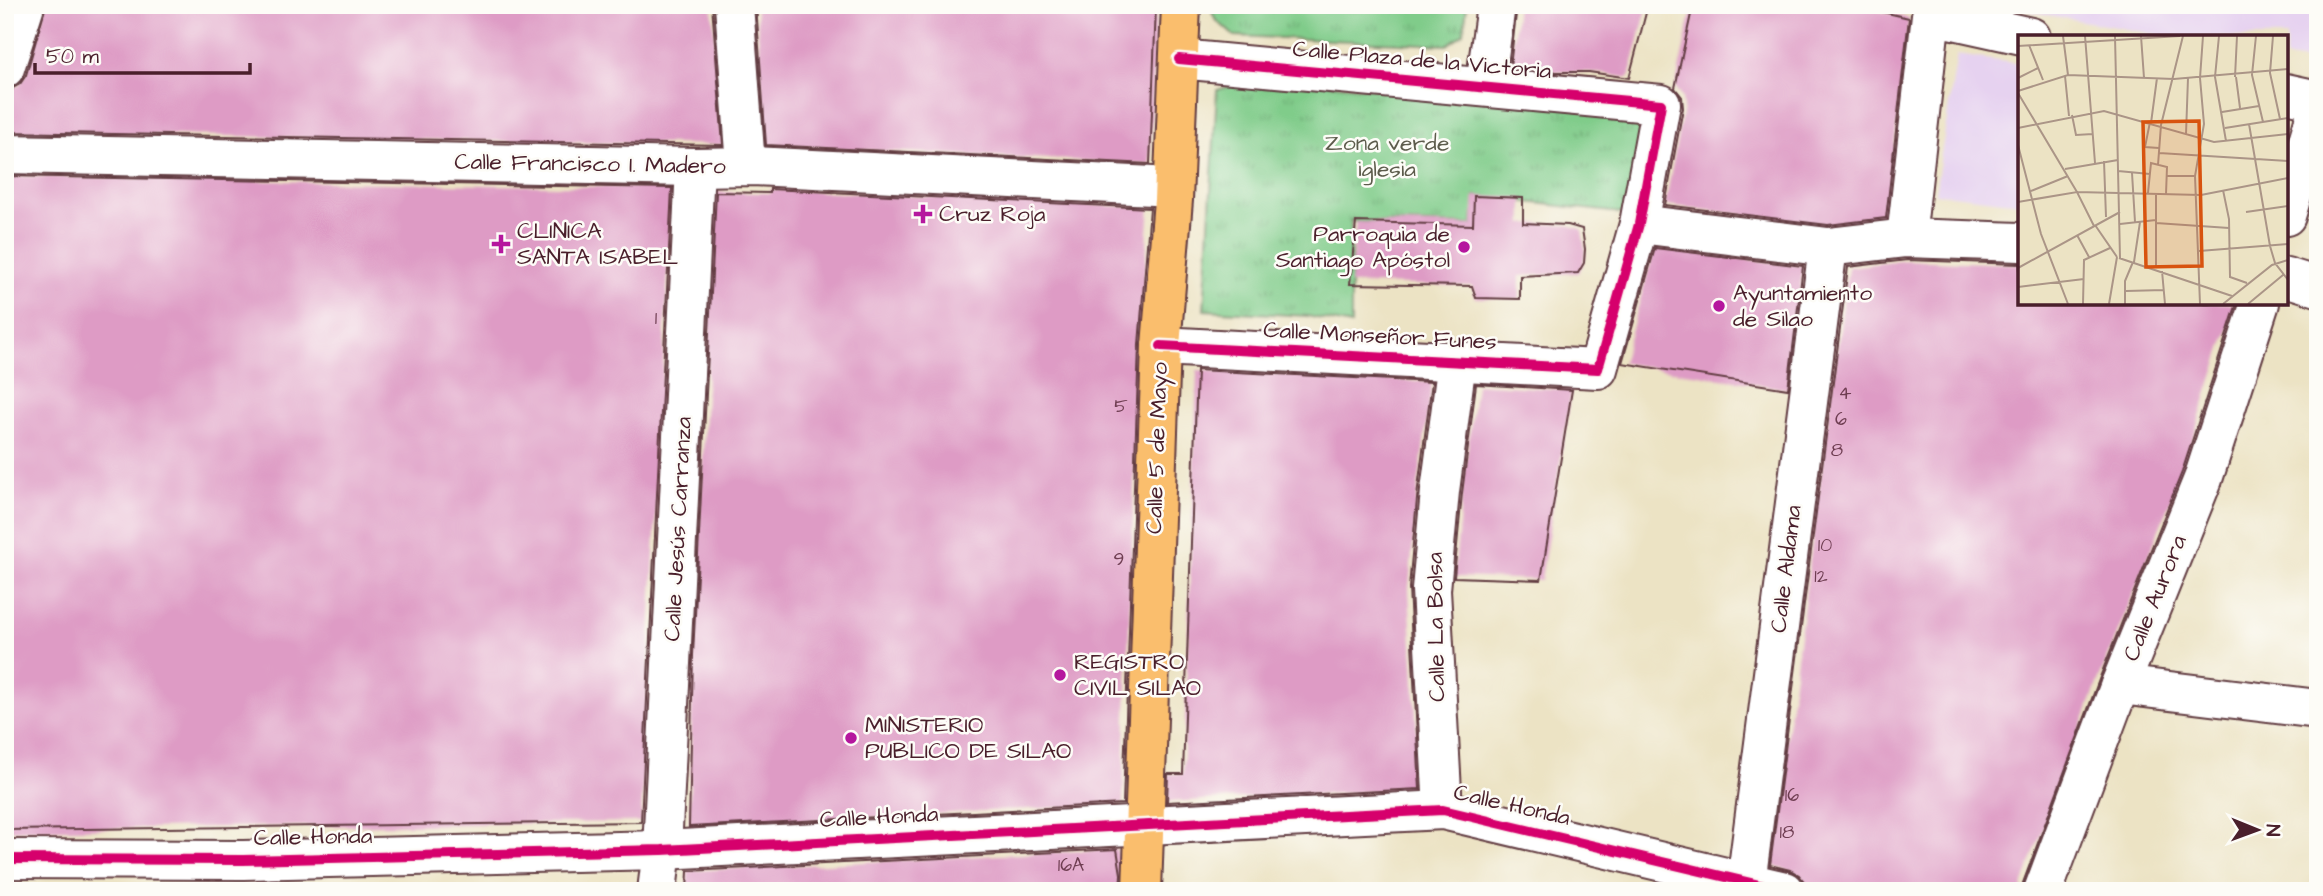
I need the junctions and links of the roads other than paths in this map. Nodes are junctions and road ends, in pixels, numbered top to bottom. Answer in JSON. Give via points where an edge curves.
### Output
{"nodes":[{"id":1,"x":24,"y":5,"type":"edge"},
{"id":2,"x":734,"y":5,"type":"edge"},
{"id":3,"x":1181,"y":5,"type":"edge"},
{"id":4,"x":1496,"y":5,"type":"edge"},
{"id":5,"x":2022,"y":35,"type":"edge"},
{"id":6,"x":1179,"y":58,"type":"junction"},
{"id":7,"x":5,"y":68,"type":"edge"},
{"id":8,"x":1485,"y":86,"type":"junction"},
{"id":9,"x":2288,"y":94,"type":"edge"},
{"id":10,"x":2317,"y":112,"type":"edge"},
{"id":11,"x":5,"y":154,"type":"edge"},
{"id":12,"x":753,"y":166,"type":"junction"},
{"id":13,"x":695,"y":167,"type":"junction"},
{"id":14,"x":1173,"y":187,"type":"junction"},
{"id":15,"x":2288,"y":209,"type":"edge"},
{"id":16,"x":1639,"y":224,"type":"junction"},
{"id":17,"x":1906,"y":238,"type":"junction"},
{"id":18,"x":2018,"y":242,"type":"edge"},
{"id":19,"x":1828,"y":247,"type":"junction"},
{"id":20,"x":2288,"y":278,"type":"edge"},
{"id":21,"x":2318,"y":287,"type":"edge"},
{"id":22,"x":2260,"y":304,"type":"edge"},
{"id":23,"x":1161,"y":346,"type":"junction"},
{"id":24,"x":1457,"y":361,"type":"junction"},
{"id":25,"x":2120,"y":685,"type":"junction"},
{"id":26,"x":2318,"y":709,"type":"edge"},
{"id":27,"x":1443,"y":810,"type":"junction"},
{"id":28,"x":1143,"y":825,"type":"junction"},
{"id":29,"x":662,"y":850,"type":"junction"},
{"id":30,"x":5,"y":859,"type":"edge"},
{"id":31,"x":244,"y":876,"type":"edge"},
{"id":32,"x":1745,"y":886,"type":"edge"},
{"id":33,"x":657,"y":891,"type":"edge"},
{"id":34,"x":1142,"y":891,"type":"edge"},
{"id":35,"x":1786,"y":891,"type":"edge"},
{"id":36,"x":2043,"y":891,"type":"edge"}],
"edges":[{"from":1,"to":7,"type":"street"},
{"from":2,"to":12,"type":"street","via":[[745,152]]},
{"from":3,"to":6,"type":"main road","name":"Calle 5 de Mayo"},
{"from":4,"to":8,"type":"street"},
{"from":5,"to":17,"type":"street","via":[[1931,15]]},
{"from":6,"to":8,"type":"street","name":"Calle Plaza de la Victoria"},
{"from":6,"to":14,"type":"main road","name":"Calle 5 de Mayo"},
{"from":8,"to":16,"type":"street","name":"Calle Plaza de la Victoria","via":[[1661,104]]},
{"from":9,"to":10,"type":"street"},
{"from":10,"to":15,"type":"street"},
{"from":11,"to":13,"type":"street","name":"Calle Francisco I. Madero"},
{"from":12,"to":13,"type":"street","name":"Calle Francisco I. Madero"},
{"from":12,"to":14,"type":"street","name":"Calle Francisco I. Madero"},
{"from":13,"to":29,"type":"street","name":"Calle Jesús Carranza"},
{"from":14,"to":23,"type":"main road","name":"Calle 5 de Mayo"},
{"from":16,"to":19,"type":"street"},
{"from":16,"to":24,"type":"street","name":"Calle Monseñor Funes","via":[[1598,369]]},
{"from":17,"to":18,"type":"street"},
{"from":17,"to":19,"type":"street"},
{"from":19,"to":32,"type":"street","name":"Calle Aldama"},
{"from":20,"to":21,"type":"street"},
{"from":22,"to":25,"type":"street","name":"Calle Aurora","via":[[2203,479]]},
{"from":23,"to":24,"type":"street","name":"Calle Monseñor Funes"},
{"from":23,"to":28,"type":"main road","name":"Calle 5 de Mayo"},
{"from":24,"to":27,"type":"street","name":"Calle La Bolsa","via":[[1431,590]]},
{"from":25,"to":26,"type":"street"},
{"from":25,"to":36,"type":"street","name":"Calle Aurora"},
{"from":27,"to":28,"type":"street","name":"Calle Honda"},
{"from":27,"to":32,"type":"street","name":"Calle Honda"},
{"from":28,"to":29,"type":"street","name":"Calle Honda"},
{"from":28,"to":34,"type":"main road","name":"Calle 5 de Mayo"},
{"from":29,"to":31,"type":"street","name":"Calle Honda"},
{"from":29,"to":33,"type":"street","name":"Calle Jesús Carranza"},
{"from":30,"to":31,"type":"street","name":"Calle Honda"},
{"from":32,"to":35,"type":"street","name":"Calle Honda"}]}
